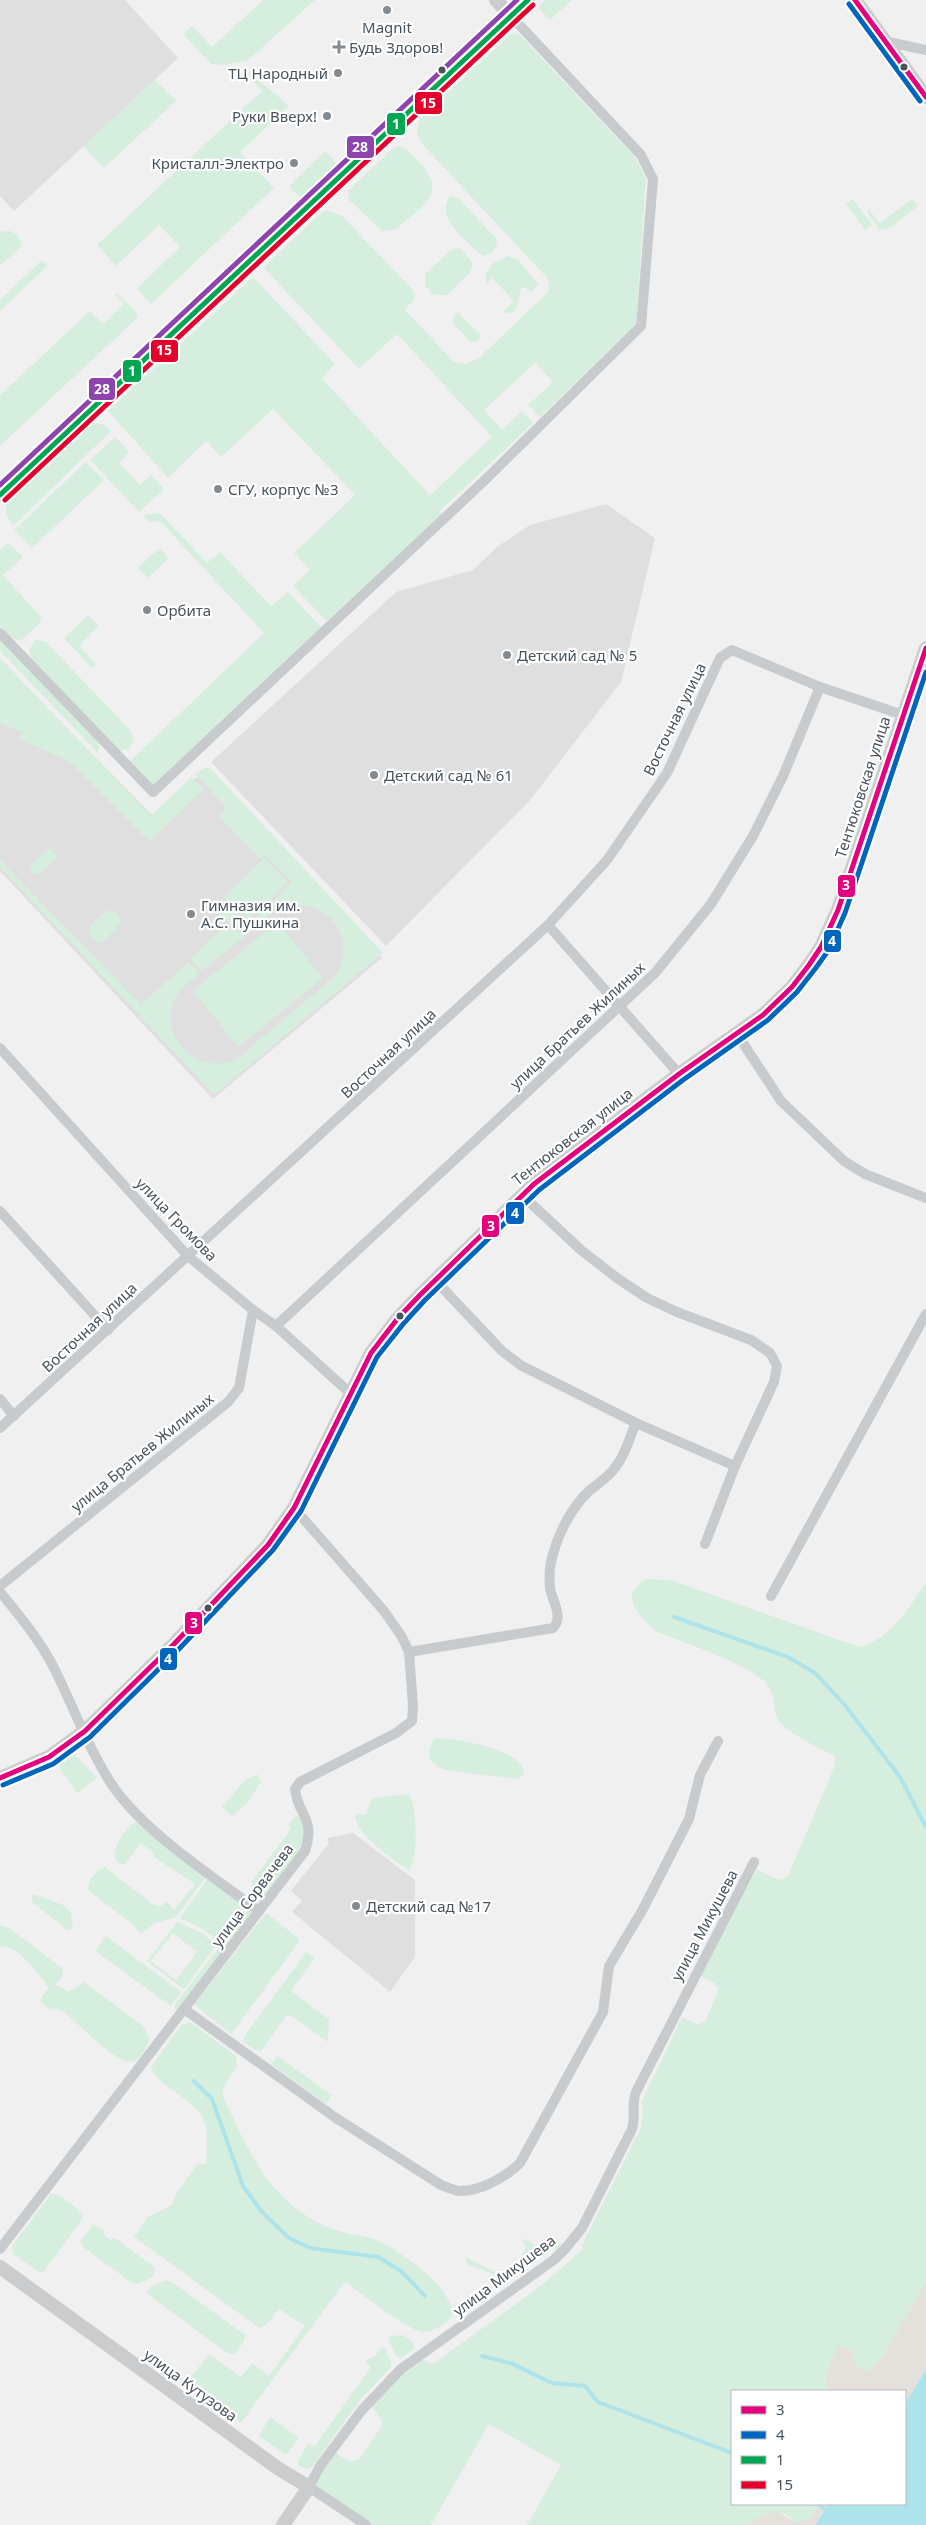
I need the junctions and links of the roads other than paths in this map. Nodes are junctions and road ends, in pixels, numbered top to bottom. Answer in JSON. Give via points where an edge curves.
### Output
{"nodes":[{"id":1,"x":496,"y":0,"type":"edge"},
{"id":2,"x":528,"y":0,"type":"edge"},
{"id":3,"x":855,"y":0,"type":"edge"},
{"id":4,"x":511,"y":16,"type":"junction"},
{"id":5,"x":884,"y":40,"type":"junction"},
{"id":6,"x":926,"y":50,"type":"edge"},
{"id":7,"x":926,"y":97,"type":"edge"},
{"id":8,"x":0,"y":495,"type":"edge"},
{"id":9,"x":0,"y":633,"type":"edge"},
{"id":10,"x":926,"y":648,"type":"edge"},
{"id":11,"x":820,"y":687,"type":"junction"},
{"id":12,"x":903,"y":715,"type":"junction"},
{"id":13,"x":548,"y":925,"type":"junction"},
{"id":14,"x":620,"y":1006,"type":"junction"},
{"id":15,"x":736,"y":1034,"type":"junction"},
{"id":16,"x":0,"y":1048,"type":"edge"},
{"id":17,"x":679,"y":1074,"type":"junction"},
{"id":18,"x":522,"y":1195,"type":"junction"},
{"id":19,"x":926,"y":1198,"type":"edge"},
{"id":20,"x":1,"y":1215,"type":"edge"},
{"id":21,"x":188,"y":1256,"type":"junction"},
{"id":22,"x":435,"y":1280,"type":"junction"},
{"id":23,"x":253,"y":1310,"type":"junction"},
{"id":24,"x":926,"y":1314,"type":"edge"},
{"id":25,"x":276,"y":1326,"type":"junction"},
{"id":26,"x":108,"y":1330,"type":"junction"},
{"id":27,"x":350,"y":1393,"type":"junction"},
{"id":28,"x":0,"y":1399,"type":"edge"},
{"id":29,"x":14,"y":1416,"type":"junction"},
{"id":30,"x":636,"y":1423,"type":"junction"},
{"id":31,"x":0,"y":1428,"type":"edge"},
{"id":32,"x":735,"y":1466,"type":"junction"},
{"id":33,"x":294,"y":1508,"type":"junction"},
{"id":34,"x":705,"y":1544,"type":"dead end"},
{"id":35,"x":0,"y":1586,"type":"edge"},
{"id":36,"x":0,"y":1592,"type":"edge"},
{"id":37,"x":770,"y":1596,"type":"dead end"},
{"id":38,"x":409,"y":1652,"type":"junction"},
{"id":39,"x":85,"y":1731,"type":"junction"},
{"id":40,"x":718,"y":1741,"type":"dead end"},
{"id":41,"x":0,"y":1778,"type":"edge"},
{"id":42,"x":754,"y":1862,"type":"dead end"},
{"id":43,"x":258,"y":1911,"type":"junction"},
{"id":44,"x":184,"y":2009,"type":"junction"},
{"id":45,"x":0,"y":2249,"type":"edge"},
{"id":46,"x":0,"y":2267,"type":"edge"},
{"id":47,"x":309,"y":2487,"type":"junction"},
{"id":48,"x":283,"y":2525,"type":"edge"},
{"id":49,"x":366,"y":2525,"type":"edge"}],
"edges":[{"from":1,"to":4,"type":"street"},
{"from":2,"to":4,"type":"street"},
{"from":3,"to":5,"type":"street"},
{"from":4,"to":8,"type":"street"},
{"from":4,"to":9,"type":"street","via":[[641,155],[653,179],[641,326],[485,480],[153,792]]},
{"from":5,"to":6,"type":"street"},
{"from":5,"to":7,"type":"street"},
{"from":10,"to":12,"type":"street","name":"Тентюковская улица"},
{"from":11,"to":12,"type":"street"},
{"from":11,"to":13,"type":"street","name":"Восточная улица","via":[[732,650],[720,658],[667,773],[640,815],[608,860]]},
{"from":11,"to":14,"type":"street","name":"улица Братьев Жилиных","via":[[783,776],[753,836],[711,904],[655,973]]},
{"from":12,"to":15,"type":"street","name":"Тентюковская улица","via":[[838,910],[821,947],[792,987]]},
{"from":13,"to":14,"type":"street"},
{"from":13,"to":21,"type":"street","name":"Восточная улица"},
{"from":14,"to":17,"type":"street"},
{"from":14,"to":25,"type":"street","name":"улица Братьев Жилиных"},
{"from":15,"to":17,"type":"street","name":"Тентюковская улица"},
{"from":15,"to":19,"type":"street","via":[[781,1100],[844,1161],[865,1174]]},
{"from":16,"to":21,"type":"street","name":"улица Громова"},
{"from":17,"to":18,"type":"street","name":"Тентюковская улица"},
{"from":18,"to":22,"type":"street","name":"Тентюковская улица"},
{"from":18,"to":32,"type":"street","via":[[581,1250],[646,1298],[751,1340],[770,1353],[777,1366],[774,1382]]},
{"from":20,"to":26,"type":"street"},
{"from":21,"to":23,"type":"street","name":"улица Громова"},
{"from":21,"to":26,"type":"street","name":"Восточная улица"},
{"from":22,"to":27,"type":"street","name":"Тентюковская улица","via":[[383,1336]]},
{"from":22,"to":30,"type":"street","via":[[502,1351],[522,1366]]},
{"from":23,"to":25,"type":"street","name":"улица Громова"},
{"from":23,"to":35,"type":"street","name":"улица Братьев Жилиных","via":[[239,1388],[228,1402]]},
{"from":24,"to":37,"type":"street"},
{"from":25,"to":27,"type":"street","name":"улица Громова"},
{"from":26,"to":29,"type":"street","name":"Восточная улица"},
{"from":27,"to":33,"type":"street","name":"Тентюковская улица"},
{"from":28,"to":29,"type":"street"},
{"from":29,"to":31,"type":"street","name":"Восточная улица"},
{"from":30,"to":32,"type":"street"},
{"from":30,"to":38,"type":"street","via":[[619,1463],[580,1501],[553,1552],[549,1569],[550,1590],[558,1624],[554,1628]]},
{"from":32,"to":34,"type":"street"},
{"from":33,"to":38,"type":"street","name":"улица Сорвачева","via":[[384,1611]]},
{"from":33,"to":39,"type":"street","name":"Тентюковская улица","via":[[268,1545],[226,1591]]},
{"from":36,"to":39,"type":"street","via":[[27,1624],[52,1664]]},
{"from":38,"to":43,"type":"street","name":"улица Сорвачева","via":[[412,1721],[396,1733],[300,1782],[295,1789],[296,1795],[308,1820],[310,1836],[305,1851]]},
{"from":39,"to":41,"type":"street","name":"Тентюковская улица","via":[[49,1757]]},
{"from":39,"to":43,"type":"street","via":[[120,1796],[148,1826]]},
{"from":40,"to":44,"type":"street","via":[[700,1776],[689,1819],[643,1909],[609,1966],[603,2012],[520,2163],[497,2180],[458,2191],[441,2185],[336,2118]]},
{"from":42,"to":47,"type":"street","name":"улица Микушева","via":[[632,2100],[635,2119],[632,2129],[582,2228],[555,2259],[401,2369],[384,2385],[345,2431]]},
{"from":43,"to":44,"type":"street","name":"улица Сорвачева"},
{"from":44,"to":45,"type":"street","name":"улица Сорвачева"},
{"from":46,"to":47,"type":"street","name":"улица Кутузова","via":[[279,2469]]},
{"from":47,"to":48,"type":"street"},
{"from":47,"to":49,"type":"street","name":"улица Кутузова"}]}
